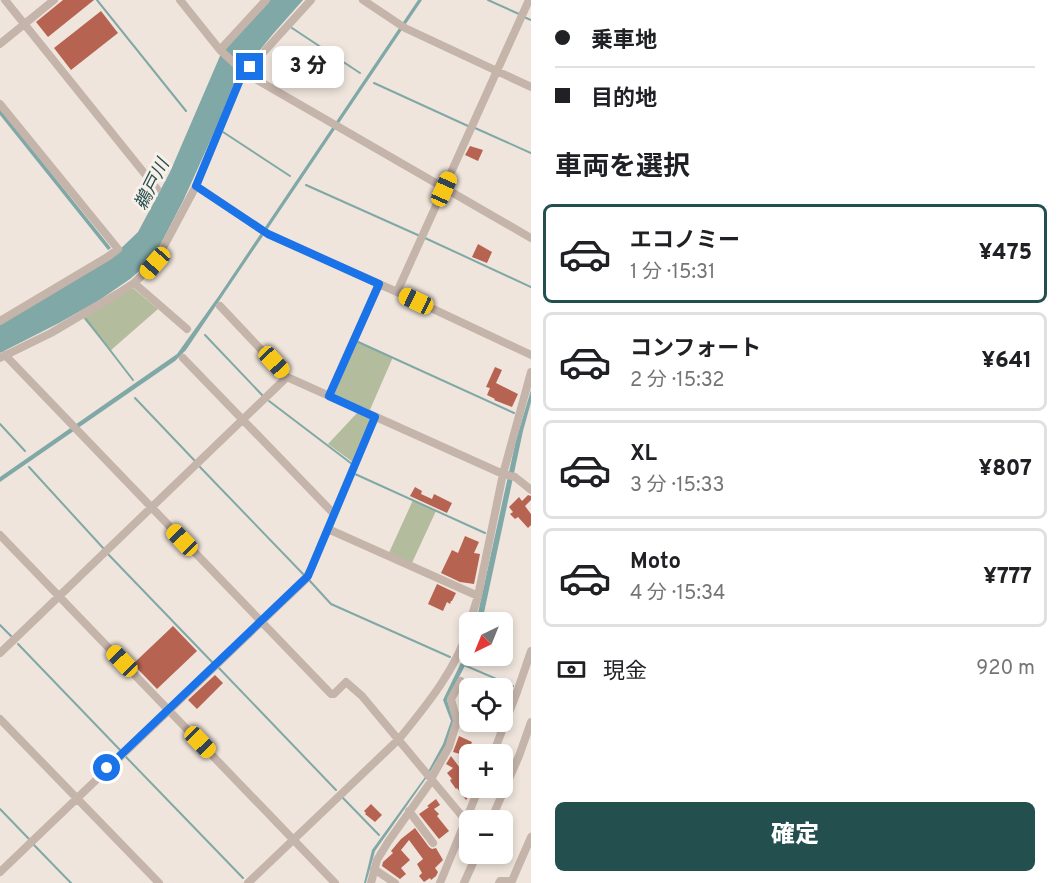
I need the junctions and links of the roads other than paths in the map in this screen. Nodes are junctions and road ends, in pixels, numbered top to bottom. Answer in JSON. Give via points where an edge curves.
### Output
{"nodes":[{"id":1,"x":5,"y":0,"type":"edge"},
{"id":2,"x":54,"y":0,"type":"edge"},
{"id":3,"x":180,"y":0,"type":"edge"},
{"id":4,"x":266,"y":0,"type":"edge"},
{"id":5,"x":310,"y":0,"type":"edge"},
{"id":6,"x":363,"y":0,"type":"edge"},
{"id":7,"x":529,"y":0,"type":"edge"},
{"id":8,"x":25,"y":24,"type":"junction"},
{"id":9,"x":0,"y":44,"type":"edge"},
{"id":10,"x":220,"y":50,"type":"junction"},
{"id":11,"x":497,"y":71,"type":"junction"},
{"id":12,"x":244,"y":72,"type":"junction"},
{"id":13,"x":531,"y":87,"type":"edge"},
{"id":14,"x":0,"y":104,"type":"edge"},
{"id":15,"x":196,"y":186,"type":"junction"},
{"id":16,"x":157,"y":189,"type":"dead end"},
{"id":17,"x":444,"y":189,"type":"junction"},
{"id":18,"x":531,"y":238,"type":"edge"},
{"id":19,"x":134,"y":283,"type":"junction"},
{"id":20,"x":379,"y":284,"type":"junction"},
{"id":21,"x":397,"y":292,"type":"junction"},
{"id":22,"x":220,"y":306,"type":"dead end"},
{"id":23,"x":0,"y":321,"type":"edge"},
{"id":24,"x":187,"y":329,"type":"dead end"},
{"id":25,"x":531,"y":355,"type":"edge"},
{"id":26,"x":2,"y":356,"type":"edge"},
{"id":27,"x":183,"y":358,"type":"dead end"},
{"id":28,"x":531,"y":372,"type":"edge"},
{"id":29,"x":287,"y":376,"type":"junction"},
{"id":30,"x":528,"y":393,"type":"edge"},
{"id":31,"x":329,"y":396,"type":"junction"},
{"id":32,"x":375,"y":417,"type":"junction"},
{"id":33,"x":243,"y":420,"type":"junction"},
{"id":34,"x":503,"y":474,"type":"junction"},
{"id":35,"x":531,"y":490,"type":"edge"},
{"id":36,"x":151,"y":508,"type":"junction"},
{"id":37,"x":334,"y":514,"type":"junction"},
{"id":38,"x":328,"y":529,"type":"junction"},
{"id":39,"x":0,"y":535,"type":"edge"},
{"id":40,"x":59,"y":596,"type":"junction"},
{"id":41,"x":478,"y":596,"type":"junction"},
{"id":42,"x":473,"y":612,"type":"edge"},
{"id":43,"x":261,"y":622,"type":"junction"},
{"id":44,"x":459,"y":650,"type":"edge"},
{"id":45,"x":531,"y":651,"type":"edge"},
{"id":46,"x":0,"y":653,"type":"edge"},
{"id":47,"x":459,"y":682,"type":"edge"},
{"id":48,"x":447,"y":691,"type":"junction"},
{"id":49,"x":169,"y":710,"type":"junction"},
{"id":50,"x":0,"y":719,"type":"edge"},
{"id":51,"x":531,"y":722,"type":"edge"},
{"id":52,"x":399,"y":739,"type":"junction"},
{"id":53,"x":497,"y":744,"type":"edge"},
{"id":54,"x":430,"y":777,"type":"junction"},
{"id":55,"x":76,"y":798,"type":"junction"},
{"id":56,"x":475,"y":798,"type":"edge"},
{"id":57,"x":495,"y":810,"type":"edge"},
{"id":58,"x":409,"y":812,"type":"junction"},
{"id":59,"x":459,"y":812,"type":"edge"},
{"id":60,"x":531,"y":837,"type":"edge"},
{"id":61,"x":294,"y":840,"type":"junction"},
{"id":62,"x":433,"y":843,"type":"dead end"},
{"id":63,"x":473,"y":864,"type":"edge"},
{"id":64,"x":374,"y":869,"type":"junction"},
{"id":65,"x":0,"y":872,"type":"edge"},
{"id":66,"x":497,"y":882,"type":"edge"},
{"id":67,"x":511,"y":882,"type":"edge"},
{"id":68,"x":159,"y":883,"type":"edge"},
{"id":69,"x":248,"y":883,"type":"edge"},
{"id":70,"x":335,"y":883,"type":"edge"},
{"id":71,"x":371,"y":883,"type":"edge"},
{"id":72,"x":394,"y":883,"type":"edge"},
{"id":73,"x":441,"y":883,"type":"edge"},
{"id":74,"x":464,"y":883,"type":"edge"}],
"edges":[{"from":1,"to":8,"type":"street"},
{"from":2,"to":8,"type":"street"},
{"from":3,"to":10,"type":"street"},
{"from":4,"to":10,"type":"street"},
{"from":5,"to":12,"type":"street"},
{"from":6,"to":11,"type":"street","via":[[402,26]]},
{"from":7,"to":11,"type":"street"},
{"from":8,"to":9,"type":"street"},
{"from":8,"to":16,"type":"street"},
{"from":10,"to":12,"type":"street"},
{"from":11,"to":13,"type":"street"},
{"from":11,"to":17,"type":"street"},
{"from":12,"to":15,"type":"street"},
{"from":12,"to":17,"type":"street"},
{"from":14,"to":23,"type":"street","via":[[118,249]]},
{"from":15,"to":19,"type":"street","via":[[155,263]]},
{"from":15,"to":20,"type":"street","via":[[264,232]]},
{"from":17,"to":18,"type":"street"},
{"from":17,"to":21,"type":"street"},
{"from":19,"to":24,"type":"street"},
{"from":19,"to":26,"type":"street","via":[[51,333]]},
{"from":20,"to":21,"type":"street"},
{"from":20,"to":31,"type":"street"},
{"from":21,"to":25,"type":"street"},
{"from":22,"to":29,"type":"street"},
{"from":26,"to":36,"type":"street"},
{"from":27,"to":33,"type":"street"},
{"from":28,"to":30,"type":"street"},
{"from":29,"to":31,"type":"street"},
{"from":29,"to":33,"type":"street"},
{"from":30,"to":34,"type":"street"},
{"from":31,"to":32,"type":"street"},
{"from":32,"to":34,"type":"street"},
{"from":32,"to":37,"type":"street"},
{"from":33,"to":36,"type":"street"},
{"from":33,"to":37,"type":"street"},
{"from":34,"to":35,"type":"street","via":[[515,477]]},
{"from":34,"to":41,"type":"street"},
{"from":36,"to":40,"type":"street"},
{"from":36,"to":43,"type":"street"},
{"from":37,"to":38,"type":"street"},
{"from":38,"to":41,"type":"street"},
{"from":38,"to":43,"type":"street","via":[[308,576]]},
{"from":39,"to":40,"type":"street"},
{"from":40,"to":46,"type":"street"},
{"from":40,"to":49,"type":"street"},
{"from":41,"to":42,"type":"street"},
{"from":43,"to":49,"type":"street"},
{"from":43,"to":52,"type":"street","via":[[331,694],[346,682]]},
{"from":44,"to":48,"type":"street"},
{"from":45,"to":53,"type":"street"},
{"from":47,"to":48,"type":"street"},
{"from":48,"to":52,"type":"street"},
{"from":48,"to":54,"type":"street","via":[[457,721],[449,747]]},
{"from":49,"to":55,"type":"street"},
{"from":49,"to":61,"type":"street"},
{"from":50,"to":55,"type":"street"},
{"from":51,"to":57,"type":"street"},
{"from":52,"to":54,"type":"street"},
{"from":52,"to":61,"type":"street"},
{"from":54,"to":58,"type":"street"},
{"from":54,"to":59,"type":"street"},
{"from":55,"to":65,"type":"street"},
{"from":55,"to":68,"type":"street"},
{"from":56,"to":73,"type":"street"},
{"from":58,"to":62,"type":"street"},
{"from":58,"to":64,"type":"street"},
{"from":60,"to":67,"type":"street"},
{"from":61,"to":69,"type":"street"},
{"from":61,"to":70,"type":"street"},
{"from":63,"to":74,"type":"street"},
{"from":64,"to":71,"type":"street"},
{"from":64,"to":72,"type":"street"},
{"from":66,"to":67,"type":"street"}]}
